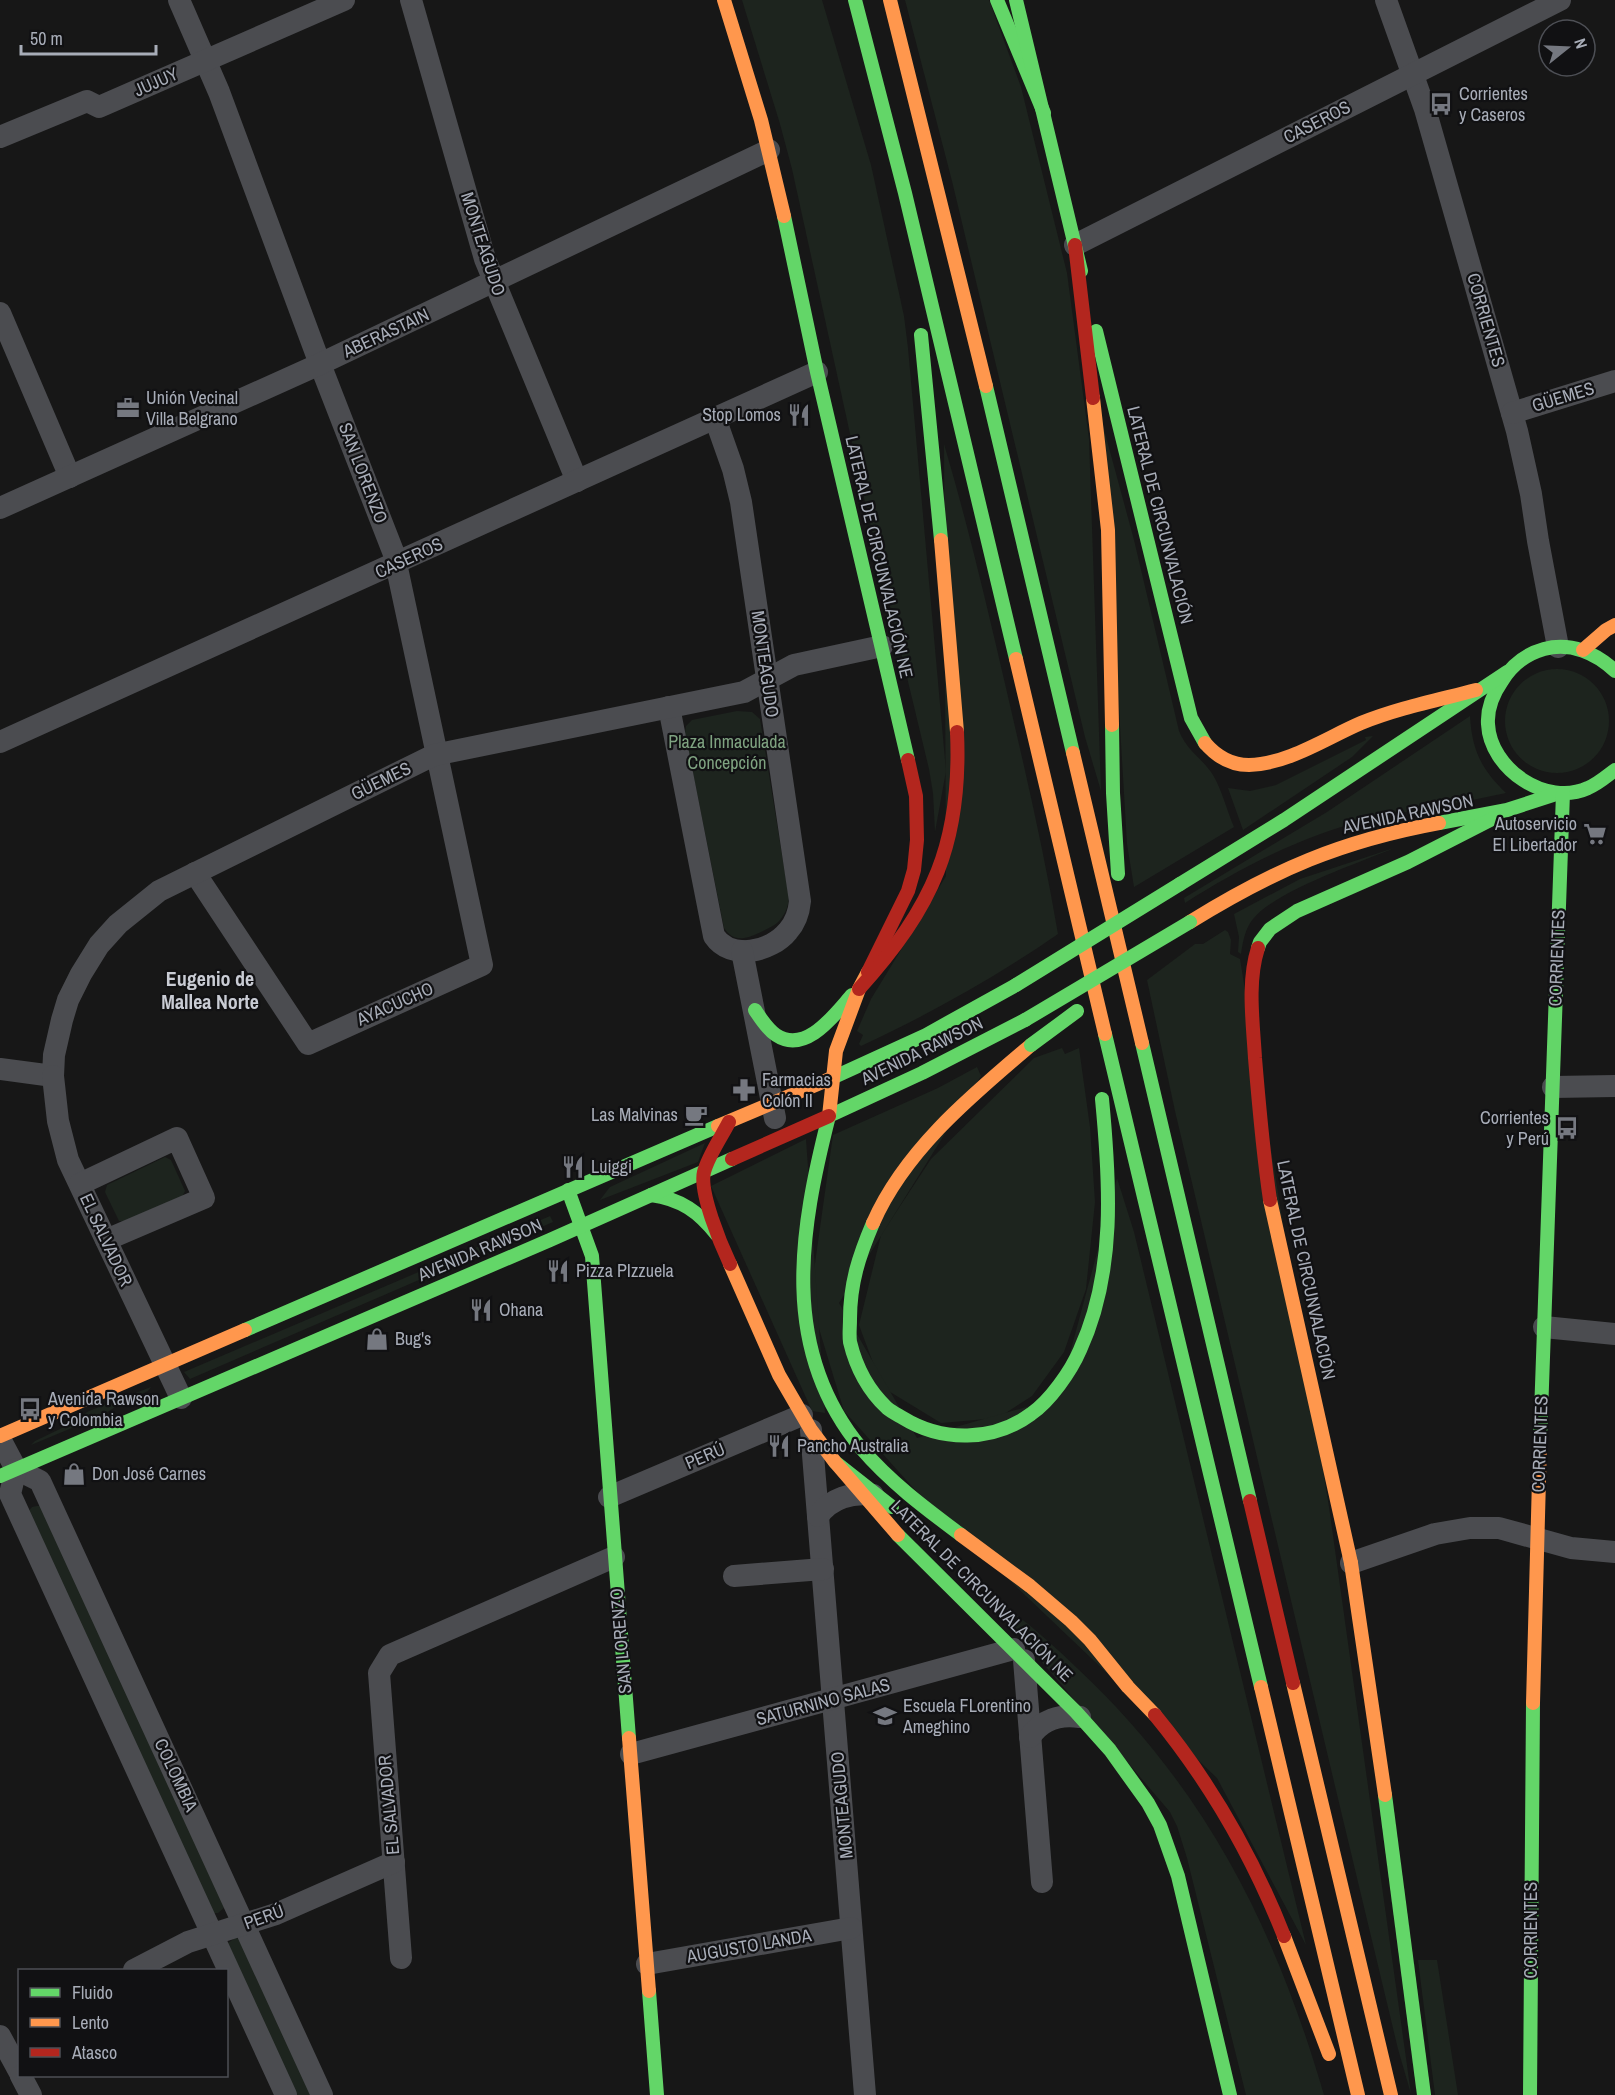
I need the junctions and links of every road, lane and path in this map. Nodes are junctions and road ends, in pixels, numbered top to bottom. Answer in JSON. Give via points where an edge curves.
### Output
{"nodes":[{"id":1,"x":179,"y":0,"type":"edge"},
{"id":2,"x":344,"y":0,"type":"edge"},
{"id":3,"x":411,"y":0,"type":"edge"},
{"id":4,"x":724,"y":0,"type":"edge"},
{"id":5,"x":855,"y":0,"type":"edge"},
{"id":6,"x":890,"y":0,"type":"edge"},
{"id":7,"x":997,"y":0,"type":"edge"},
{"id":8,"x":1016,"y":0,"type":"edge"},
{"id":9,"x":1386,"y":0,"type":"edge"},
{"id":10,"x":1560,"y":0,"type":"edge"},
{"id":11,"x":845,"y":17,"type":"dead end"},
{"id":12,"x":206,"y":60,"type":"junction"},
{"id":13,"x":1412,"y":75,"type":"junction"},
{"id":14,"x":1044,"y":113,"type":"junction"},
{"id":15,"x":887,"y":123,"type":"junction"},
{"id":16,"x":0,"y":137,"type":"edge"},
{"id":17,"x":769,"y":150,"type":"junction"},
{"id":18,"x":905,"y":193,"type":"junction"},
{"id":19,"x":1075,"y":244,"type":"junction"},
{"id":20,"x":494,"y":281,"type":"junction"},
{"id":21,"x":917,"y":305,"type":"dead end"},
{"id":22,"x":0,"y":313,"type":"edge"},
{"id":23,"x":920,"y":325,"type":"dead end"},
{"id":24,"x":320,"y":364,"type":"junction"},
{"id":25,"x":817,"y":372,"type":"junction"},
{"id":26,"x":1615,"y":381,"type":"edge"},
{"id":27,"x":1512,"y":413,"type":"junction"},
{"id":28,"x":715,"y":418,"type":"junction"},
{"id":29,"x":70,"y":477,"type":"junction"},
{"id":30,"x":578,"y":481,"type":"junction"},
{"id":31,"x":0,"y":508,"type":"edge"},
{"id":32,"x":396,"y":564,"type":"junction"},
{"id":33,"x":1615,"y":626,"type":"edge"},
{"id":34,"x":882,"y":646,"type":"junction"},
{"id":35,"x":1558,"y":647,"type":"junction"},
{"id":36,"x":1582,"y":650,"type":"junction"},
{"id":37,"x":1612,"y":666,"type":"edge"},
{"id":38,"x":1507,"y":672,"type":"junction"},
{"id":39,"x":767,"y":680,"type":"junction"},
{"id":40,"x":1485,"y":687,"type":"junction"},
{"id":41,"x":669,"y":707,"type":"junction"},
{"id":42,"x":0,"y":742,"type":"edge"},
{"id":43,"x":437,"y":754,"type":"junction"},
{"id":44,"x":1615,"y":770,"type":"edge"},
{"id":45,"x":1615,"y":775,"type":"edge"},
{"id":46,"x":1596,"y":785,"type":"junction"},
{"id":47,"x":1561,"y":793,"type":"junction"},
{"id":48,"x":1509,"y":810,"type":"junction"},
{"id":49,"x":1064,"y":858,"type":"junction"},
{"id":50,"x":195,"y":873,"type":"junction"},
{"id":51,"x":1173,"y":932,"type":"junction"},
{"id":52,"x":742,"y":951,"type":"junction"},
{"id":53,"x":482,"y":965,"type":"joint"},
{"id":54,"x":860,"y":988,"type":"junction"},
{"id":55,"x":754,"y":1010,"type":"junction"},
{"id":56,"x":1139,"y":1030,"type":"junction"},
{"id":57,"x":1097,"y":1059,"type":"dead end"},
{"id":58,"x":0,"y":1068,"type":"edge"},
{"id":59,"x":53,"y":1076,"type":"junction"},
{"id":60,"x":832,"y":1078,"type":"junction"},
{"id":61,"x":1100,"y":1082,"type":"dead end"},
{"id":62,"x":1615,"y":1086,"type":"edge"},
{"id":63,"x":1553,"y":1087,"type":"junction"},
{"id":64,"x":772,"y":1104,"type":"junction"},
{"id":65,"x":829,"y":1116,"type":"junction"},
{"id":66,"x":729,"y":1122,"type":"junction"},
{"id":67,"x":779,"y":1138,"type":"junction"},
{"id":68,"x":704,"y":1172,"type":"junction"},
{"id":69,"x":80,"y":1184,"type":"junction"},
{"id":70,"x":568,"y":1190,"type":"junction"},
{"id":71,"x":651,"y":1195,"type":"junction"},
{"id":72,"x":581,"y":1226,"type":"junction"},
{"id":73,"x":718,"y":1238,"type":"junction"},
{"id":74,"x":106,"y":1240,"type":"junction"},
{"id":75,"x":1544,"y":1327,"type":"junction"},
{"id":76,"x":1615,"y":1334,"type":"edge"},
{"id":77,"x":165,"y":1364,"type":"junction"},
{"id":78,"x":181,"y":1398,"type":"junction"},
{"id":79,"x":806,"y":1422,"type":"junction"},
{"id":80,"x":0,"y":1437,"type":"edge"},
{"id":81,"x":8,"y":1472,"type":"edge"},
{"id":82,"x":871,"y":1496,"type":"junction"},
{"id":83,"x":609,"y":1497,"type":"junction"},
{"id":84,"x":818,"y":1516,"type":"junction"},
{"id":85,"x":904,"y":1516,"type":"dead end"},
{"id":86,"x":1536,"y":1539,"type":"junction"},
{"id":87,"x":1615,"y":1552,"type":"edge"},
{"id":88,"x":614,"y":1557,"type":"junction"},
{"id":89,"x":1351,"y":1563,"type":"junction"},
{"id":90,"x":823,"y":1569,"type":"junction"},
{"id":91,"x":734,"y":1576,"type":"dead end"},
{"id":92,"x":1081,"y":1650,"type":"dead end"},
{"id":93,"x":1019,"y":1655,"type":"junction"},
{"id":94,"x":1125,"y":1684,"type":"junction"},
{"id":95,"x":833,"y":1699,"type":"junction"},
{"id":96,"x":1080,"y":1717,"type":"junction"},
{"id":97,"x":1030,"y":1737,"type":"junction"},
{"id":98,"x":631,"y":1754,"type":"junction"},
{"id":99,"x":394,"y":1862,"type":"junction"},
{"id":100,"x":1042,"y":1882,"type":"dead end"},
{"id":101,"x":244,"y":1924,"type":"junction"},
{"id":102,"x":851,"y":1929,"type":"junction"},
{"id":103,"x":212,"y":1934,"type":"junction"},
{"id":104,"x":402,"y":1958,"type":"dead end"},
{"id":105,"x":647,"y":1964,"type":"junction"},
{"id":106,"x":138,"y":1969,"type":"edge"},
{"id":107,"x":5,"y":2037,"type":"edge"},
{"id":108,"x":18,"y":2069,"type":"edge"},
{"id":109,"x":1336,"y":2073,"type":"dead end"},
{"id":110,"x":22,"y":2077,"type":"edge"},
{"id":111,"x":31,"y":2095,"type":"edge"},
{"id":112,"x":286,"y":2095,"type":"edge"},
{"id":113,"x":322,"y":2095,"type":"edge"},
{"id":114,"x":657,"y":2095,"type":"edge"},
{"id":115,"x":865,"y":2095,"type":"edge"},
{"id":116,"x":1230,"y":2095,"type":"edge"},
{"id":117,"x":1358,"y":2095,"type":"edge"},
{"id":118,"x":1391,"y":2095,"type":"edge"},
{"id":119,"x":1424,"y":2095,"type":"edge"},
{"id":120,"x":1530,"y":2095,"type":"edge"}],
"edges":[{"from":1,"to":12,"type":"street","name":"SAN LORENZO"},
{"from":2,"to":12,"type":"street","name":"JUJUY"},
{"from":3,"to":20,"type":"street","name":"MONTEAGUDO"},
{"from":4,"to":17,"type":"main road","name":"LATERAL DE CIRCUNVALACIÓN NE"},
{"from":5,"to":15,"type":"main road"},
{"from":6,"to":56,"type":"main road"},
{"from":7,"to":14,"type":"main road"},
{"from":8,"to":14,"type":"main road","name":"LATERAL DE CIRCUNVALACIÓN"},
{"from":9,"to":13,"type":"street","name":"CORRIENTES"},
{"from":10,"to":13,"type":"street","name":"CASEROS"},
{"from":11,"to":15,"type":"main road"},
{"from":12,"to":16,"type":"street","name":"JUJUY","via":[[99,107],[87,101]]},
{"from":12,"to":24,"type":"street","name":"SAN LORENZO"},
{"from":13,"to":19,"type":"street","name":"CASEROS"},
{"from":13,"to":27,"type":"street","name":"CORRIENTES"},
{"from":14,"to":19,"type":"main road","name":"LATERAL DE CIRCUNVALACIÓN"},
{"from":15,"to":18,"type":"main road"},
{"from":17,"to":20,"type":"street","name":"ABERASTAIN"},
{"from":17,"to":25,"type":"main road","name":"LATERAL DE CIRCUNVALACIÓN NE"},
{"from":18,"to":21,"type":"main road"},
{"from":18,"to":49,"type":"main road"},
{"from":19,"to":40,"type":"main road","name":"LATERAL DE CIRCUNVALACIÓN","via":[[1191,718],[1210,749],[1238,764],[1267,762],[1362,723]]},
{"from":19,"to":56,"type":"main road","via":[[1107,530],[1113,793],[1120,888]]},
{"from":20,"to":24,"type":"street","name":"ABERASTAIN"},
{"from":20,"to":30,"type":"street","name":"MONTEAGUDO"},
{"from":22,"to":29,"type":"street"},
{"from":23,"to":54,"type":"main road","via":[[954,699],[957,797],[947,850],[928,896],[899,943]]},
{"from":24,"to":29,"type":"street","name":"ABERASTAIN"},
{"from":24,"to":32,"type":"street","name":"SAN LORENZO"},
{"from":25,"to":28,"type":"street","name":"CASEROS"},
{"from":25,"to":34,"type":"main road","name":"LATERAL DE CIRCUNVALACIÓN NE"},
{"from":26,"to":27,"type":"street","name":"GÜEMES"},
{"from":27,"to":35,"type":"street","name":"CORRIENTES","via":[[1531,494]]},
{"from":28,"to":30,"type":"street","name":"CASEROS"},
{"from":28,"to":39,"type":"street","name":"MONTEAGUDO","via":[[741,502]]},
{"from":29,"to":31,"type":"street","name":"ABERASTAIN"},
{"from":30,"to":32,"type":"street","name":"CASEROS"},
{"from":32,"to":42,"type":"street","name":"CASEROS"},
{"from":32,"to":43,"type":"street","name":"SAN LORENZO"},
{"from":33,"to":36,"type":"main road"},
{"from":34,"to":39,"type":"street","name":"GÜEMES","via":[[794,665]]},
{"from":34,"to":54,"type":"main road","name":"LATERAL DE CIRCUNVALACIÓN NE","via":[[913,778],[917,840],[908,891]]},
{"from":35,"to":36,"type":"main road"},
{"from":35,"to":38,"type":"main road","name":"AVENIDA RAWSON","via":[[1540,650]]},
{"from":36,"to":37,"type":"main road"},
{"from":38,"to":40,"type":"main road","name":"AVENIDA RAWSON"},
{"from":38,"to":47,"type":"main road","via":[[1492,696],[1489,716],[1490,736],[1498,756],[1526,784],[1545,792]]},
{"from":39,"to":41,"type":"street","name":"GÜEMES","via":[[744,692]]},
{"from":39,"to":52,"type":"street","name":"MONTEAGUDO","via":[[800,901],[796,920],[782,938],[761,948]]},
{"from":40,"to":60,"type":"main road","name":"AVENIDA RAWSON","bridge":true,"via":[[1284,820],[958,1020],[896,1052]]},
{"from":41,"to":43,"type":"street","name":"GÜEMES"},
{"from":41,"to":52,"type":"street","via":[[714,936],[724,947]]},
{"from":43,"to":50,"type":"street","name":"GÜEMES"},
{"from":43,"to":53,"type":"street","name":"SAN LORENZO"},
{"from":44,"to":46,"type":"main road"},
{"from":45,"to":46,"type":"main road"},
{"from":46,"to":47,"type":"main road","name":"AVENIDA RAWSON"},
{"from":47,"to":48,"type":"main road","name":"AVENIDA RAWSON"},
{"from":47,"to":63,"type":"main road","name":"CORRIENTES"},
{"from":48,"to":51,"type":"main road","name":"AVENIDA RAWSON","bridge":true,"via":[[1388,833],[1337,848],[1271,874]]},
{"from":48,"to":89,"type":"main road","name":"LATERAL DE CIRCUNVALACIÓN","via":[[1281,920],[1260,942],[1254,961],[1252,1015],[1266,1182]]},
{"from":49,"to":57,"type":"main road"},
{"from":49,"to":117,"type":"main road"},
{"from":50,"to":53,"type":"street","name":"AYACUCHO","via":[[308,1044]]},
{"from":50,"to":59,"type":"street","name":"GÜEMES","via":[[136,908],[90,958],[65,1010]]},
{"from":51,"to":61,"type":"main road","bridge":true,"via":[[966,1102],[913,1161],[879,1212],[859,1260],[850,1294],[849,1325],[854,1358],[862,1378],[897,1417],[940,1435],[976,1436],[1001,1430],[1037,1409],[1071,1368],[1091,1320],[1104,1258],[1107,1146]]},
{"from":51,"to":65,"type":"main road","name":"AVENIDA RAWSON","bridge":true,"via":[[1025,1020]]},
{"from":52,"to":55,"type":"street"},
{"from":54,"to":55,"type":"main road","via":[[817,1030],[799,1041],[779,1037]]},
{"from":54,"to":60,"type":"main road","name":"LATERAL DE CIRCUNVALACIÓN NE","via":[[836,1051]]},
{"from":55,"to":64,"type":"street"},
{"from":56,"to":118,"type":"main road"},
{"from":58,"to":59,"type":"street"},
{"from":59,"to":69,"type":"street","name":"EL SALVADOR","via":[[63,1143]]},
{"from":60,"to":64,"type":"main road","name":"AVENIDA RAWSON"},
{"from":60,"to":65,"type":"main road","name":"LATERAL DE CIRCUNVALACIÓN NE"},
{"from":62,"to":63,"type":"street"},
{"from":63,"to":75,"type":"main road","name":"CORRIENTES"},
{"from":64,"to":66,"type":"main road","name":"AVENIDA RAWSON"},
{"from":64,"to":67,"type":"street"},
{"from":65,"to":67,"type":"main road","name":"AVENIDA RAWSON"},
{"from":65,"to":94,"type":"main road","name":"LATERAL DE CIRCUNVALACIÓN NE","via":[[808,1203],[803,1244],[805,1317],[811,1352],[829,1400],[852,1437],[881,1472],[1061,1612],[1091,1641]]},
{"from":66,"to":68,"type":"main road"},
{"from":66,"to":70,"type":"main road","name":"AVENIDA RAWSON"},
{"from":67,"to":68,"type":"main road","name":"AVENIDA RAWSON"},
{"from":68,"to":71,"type":"main road","name":"AVENIDA RAWSON"},
{"from":68,"to":73,"type":"main road","via":[[703,1184]]},
{"from":69,"to":74,"type":"street","name":"EL SALVADOR"},
{"from":69,"to":74,"type":"street","via":[[177,1138],[204,1198]]},
{"from":70,"to":72,"type":"main road","name":"SAN LORENZO"},
{"from":70,"to":77,"type":"main road","name":"AVENIDA RAWSON"},
{"from":71,"to":72,"type":"main road","name":"AVENIDA RAWSON"},
{"from":71,"to":73,"type":"main road","via":[[667,1197],[691,1208]]},
{"from":72,"to":78,"type":"main road","name":"AVENIDA RAWSON"},
{"from":72,"to":83,"type":"main road","name":"SAN LORENZO","via":[[592,1256]]},
{"from":73,"to":79,"type":"main road","via":[[775,1368]]},
{"from":74,"to":77,"type":"street","name":"EL SALVADOR"},
{"from":75,"to":76,"type":"street"},
{"from":75,"to":86,"type":"main road","name":"CORRIENTES"},
{"from":77,"to":78,"type":"street","name":"EL SALVADOR"},
{"from":77,"to":80,"type":"main road","name":"AVENIDA RAWSON"},
{"from":78,"to":81,"type":"main road","name":"AVENIDA RAWSON"},
{"from":79,"to":82,"type":"main road","via":[[835,1462]]},
{"from":79,"to":83,"type":"street","name":"PERÚ"},
{"from":79,"to":84,"type":"street","name":"MONTEAGUDO"},
{"from":80,"to":81,"type":"street"},
{"from":81,"to":101,"type":"street","name":"COLOMBIA","via":[[40,1481]]},
{"from":81,"to":103,"type":"street","name":"COLOMBIA","via":[[10,1494]]},
{"from":82,"to":84,"type":"street","via":[[838,1499]]},
{"from":82,"to":85,"type":"main road"},
{"from":82,"to":93,"type":"main road","name":"LATERAL DE CIRCUNVALACIÓN NE","via":[[901,1538]]},
{"from":83,"to":88,"type":"main road","name":"SAN LORENZO"},
{"from":84,"to":90,"type":"street","name":"MONTEAGUDO"},
{"from":86,"to":87,"type":"street","via":[[1571,1548]]},
{"from":86,"to":89,"type":"street","via":[[1499,1528],[1457,1528]]},
{"from":86,"to":120,"type":"main road","name":"CORRIENTES"},
{"from":88,"to":98,"type":"main road","name":"SAN LORENZO"},
{"from":88,"to":99,"type":"street","name":"EL SALVADOR","via":[[390,1655],[379,1673]]},
{"from":89,"to":119,"type":"main road","name":"LATERAL DE CIRCUNVALACIÓN"},
{"from":90,"to":91,"type":"street"},
{"from":90,"to":95,"type":"street","name":"MONTEAGUDO"},
{"from":92,"to":94,"type":"main road"},
{"from":93,"to":95,"type":"street","name":"SATURNINO SALAS"},
{"from":93,"to":96,"type":"main road","name":"LATERAL DE CIRCUNVALACIÓN NE"},
{"from":93,"to":97,"type":"street"},
{"from":94,"to":109,"type":"main road","via":[[1185,1755],[1240,1840],[1292,1949]]},
{"from":95,"to":98,"type":"street","name":"SATURNINO SALAS"},
{"from":95,"to":102,"type":"street","name":"MONTEAGUDO"},
{"from":96,"to":97,"type":"street","via":[[1048,1720]]},
{"from":96,"to":116,"type":"main road","name":"LATERAL DE CIRCUNVALACIÓN NE","via":[[1134,1781],[1160,1825],[1178,1876]]},
{"from":97,"to":100,"type":"street"},
{"from":98,"to":105,"type":"main road","name":"SAN LORENZO"},
{"from":99,"to":101,"type":"street","name":"PERÚ"},
{"from":99,"to":104,"type":"street","name":"EL SALVADOR"},
{"from":101,"to":103,"type":"street","name":"PERÚ"},
{"from":101,"to":113,"type":"street","name":"COLOMBIA"},
{"from":102,"to":105,"type":"street","name":"AUGUSTO LANDA"},
{"from":102,"to":115,"type":"street","name":"MONTEAGUDO"},
{"from":103,"to":106,"type":"street","name":"PERÚ"},
{"from":103,"to":112,"type":"street","name":"COLOMBIA"},
{"from":105,"to":114,"type":"main road","name":"SAN LORENZO"},
{"from":107,"to":108,"type":"street"},
{"from":110,"to":111,"type":"street"}]}
